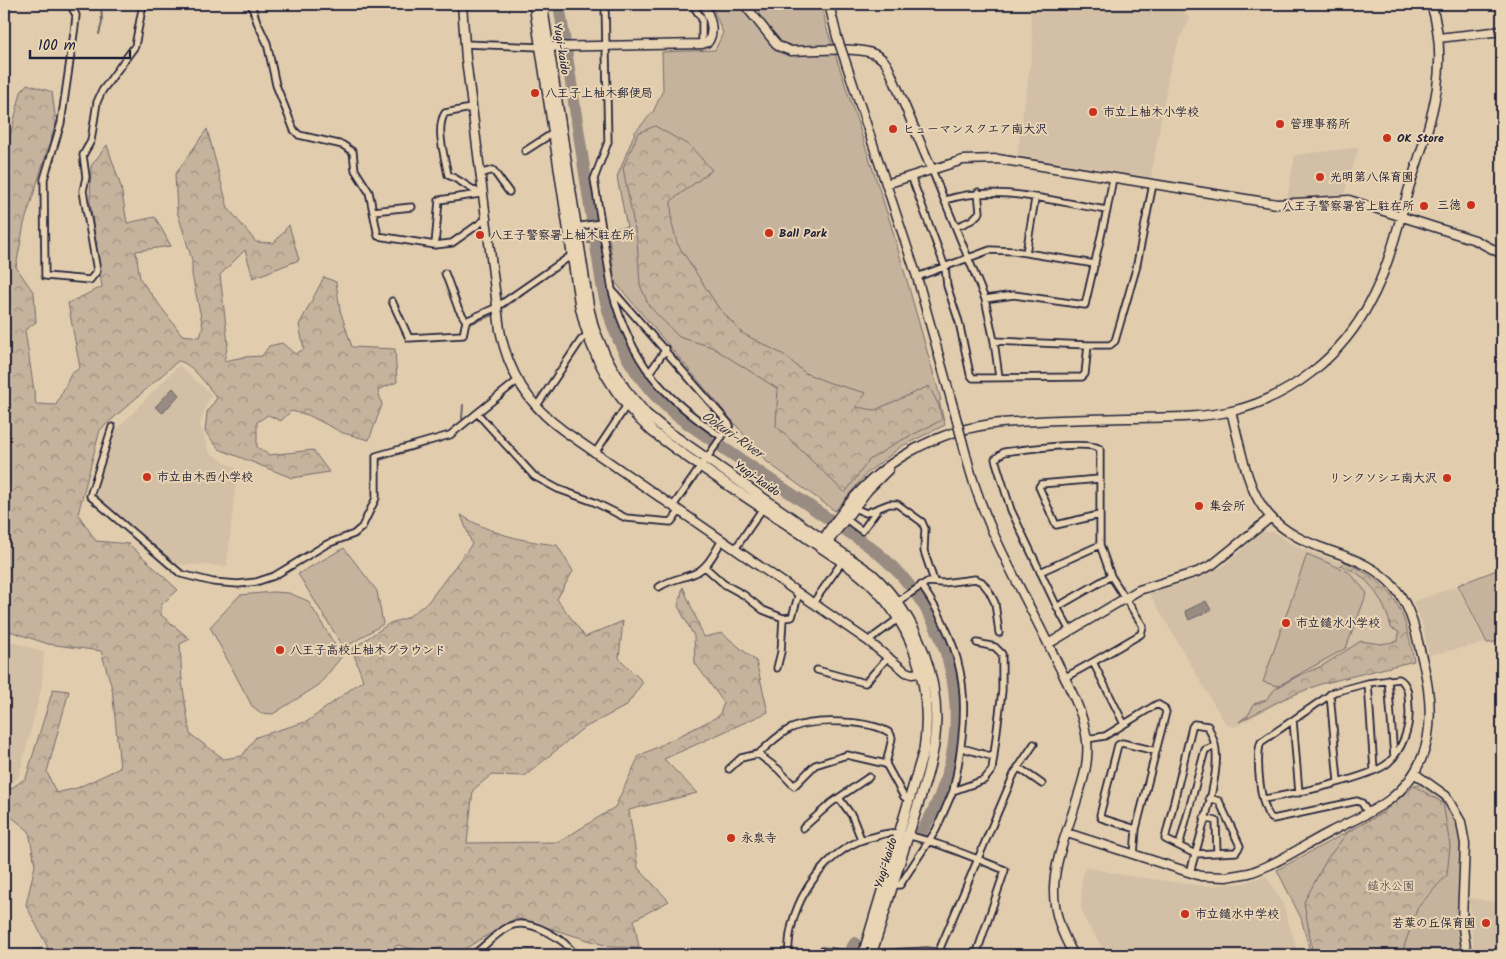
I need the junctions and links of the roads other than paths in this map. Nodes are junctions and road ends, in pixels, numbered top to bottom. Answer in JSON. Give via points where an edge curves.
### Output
{"nodes":[{"id":1,"x":70,"y":4,"type":"edge"},
{"id":2,"x":143,"y":4,"type":"edge"},
{"id":3,"x":251,"y":4,"type":"edge"},
{"id":4,"x":462,"y":4,"type":"edge"},
{"id":5,"x":534,"y":4,"type":"edge"},
{"id":6,"x":542,"y":4,"type":"edge"},
{"id":7,"x":605,"y":4,"type":"edge"},
{"id":8,"x":692,"y":4,"type":"edge"},
{"id":9,"x":704,"y":4,"type":"edge"},
{"id":10,"x":744,"y":4,"type":"edge"},
{"id":11,"x":830,"y":4,"type":"edge"},
{"id":12,"x":1431,"y":4,"type":"edge"},
{"id":13,"x":1502,"y":31,"type":"edge"},
{"id":14,"x":1438,"y":38,"type":"junction"},
{"id":15,"x":464,"y":44,"type":"junction"},
{"id":16,"x":702,"y":44,"type":"junction"},
{"id":17,"x":606,"y":46,"type":"junction"},
{"id":18,"x":544,"y":47,"type":"junction"},
{"id":19,"x":471,"y":108,"type":"junction"},
{"id":20,"x":554,"y":133,"type":"junction"},
{"id":21,"x":525,"y":151,"type":"dead end"},
{"id":22,"x":932,"y":170,"type":"junction"},
{"id":23,"x":480,"y":174,"type":"junction"},
{"id":24,"x":911,"y":176,"type":"junction"},
{"id":25,"x":1113,"y":178,"type":"junction"},
{"id":26,"x":886,"y":184,"type":"junction"},
{"id":27,"x":1153,"y":184,"type":"junction"},
{"id":28,"x":509,"y":192,"type":"dead end"},
{"id":29,"x":978,"y":192,"type":"junction"},
{"id":30,"x":482,"y":194,"type":"junction"},
{"id":31,"x":1035,"y":198,"type":"junction"},
{"id":32,"x":945,"y":200,"type":"junction"},
{"id":33,"x":412,"y":207,"type":"dead end"},
{"id":34,"x":1107,"y":210,"type":"junction"},
{"id":35,"x":374,"y":211,"type":"junction"},
{"id":36,"x":1401,"y":215,"type":"junction"},
{"id":37,"x":486,"y":219,"type":"junction"},
{"id":38,"x":601,"y":223,"type":"junction"},
{"id":39,"x":576,"y":227,"type":"junction"},
{"id":40,"x":956,"y":227,"type":"junction"},
{"id":41,"x":435,"y":245,"type":"junction"},
{"id":42,"x":1026,"y":253,"type":"junction"},
{"id":43,"x":1502,"y":254,"type":"edge"},
{"id":44,"x":572,"y":255,"type":"junction"},
{"id":45,"x":969,"y":257,"type":"junction"},
{"id":46,"x":1096,"y":264,"type":"junction"},
{"id":47,"x":945,"y":267,"type":"junction"},
{"id":48,"x":444,"y":273,"type":"dead end"},
{"id":49,"x":917,"y":277,"type":"junction"},
{"id":50,"x":612,"y":290,"type":"junction"},
{"id":51,"x":985,"y":299,"type":"junction"},
{"id":52,"x":392,"y":302,"type":"dead end"},
{"id":53,"x":497,"y":307,"type":"junction"},
{"id":54,"x":466,"y":321,"type":"junction"},
{"id":55,"x":587,"y":335,"type":"junction"},
{"id":56,"x":994,"y":341,"type":"junction"},
{"id":57,"x":1088,"y":345,"type":"junction"},
{"id":58,"x":666,"y":350,"type":"junction"},
{"id":59,"x":649,"y":373,"type":"junction"},
{"id":60,"x":999,"y":378,"type":"junction"},
{"id":61,"x":517,"y":381,"type":"junction"},
{"id":62,"x":627,"y":405,"type":"junction"},
{"id":63,"x":536,"y":407,"type":"junction"},
{"id":64,"x":1232,"y":411,"type":"junction"},
{"id":65,"x":478,"y":414,"type":"junction"},
{"id":66,"x":112,"y":427,"type":"dead end"},
{"id":67,"x":721,"y":438,"type":"junction"},
{"id":68,"x":595,"y":453,"type":"junction"},
{"id":69,"x":897,"y":461,"type":"junction"},
{"id":70,"x":704,"y":462,"type":"junction"},
{"id":71,"x":1099,"y":479,"type":"junction"},
{"id":72,"x":676,"y":508,"type":"junction"},
{"id":73,"x":763,"y":508,"type":"junction"},
{"id":74,"x":854,"y":508,"type":"junction"},
{"id":75,"x":878,"y":510,"type":"junction"},
{"id":76,"x":1099,"y":515,"type":"junction"},
{"id":77,"x":1270,"y":518,"type":"junction"},
{"id":78,"x":842,"y":520,"type":"junction"},
{"id":79,"x":722,"y":540,"type":"junction"},
{"id":80,"x":825,"y":544,"type":"junction"},
{"id":81,"x":1100,"y":546,"type":"junction"},
{"id":82,"x":735,"y":549,"type":"junction"},
{"id":83,"x":842,"y":562,"type":"junction"},
{"id":84,"x":705,"y":567,"type":"junction"},
{"id":85,"x":1040,"y":572,"type":"junction"},
{"id":86,"x":1111,"y":576,"type":"junction"},
{"id":87,"x":934,"y":581,"type":"junction"},
{"id":88,"x":920,"y":585,"type":"junction"},
{"id":89,"x":660,"y":587,"type":"dead end"},
{"id":90,"x":799,"y":593,"type":"junction"},
{"id":91,"x":1126,"y":598,"type":"junction"},
{"id":92,"x":897,"y":602,"type":"junction"},
{"id":93,"x":813,"y":603,"type":"junction"},
{"id":94,"x":1057,"y":607,"type":"junction"},
{"id":95,"x":783,"y":618,"type":"junction"},
{"id":96,"x":898,"y":619,"type":"junction"},
{"id":97,"x":1070,"y":631,"type":"junction"},
{"id":98,"x":999,"y":633,"type":"dead end"},
{"id":99,"x":868,"y":641,"type":"junction"},
{"id":100,"x":977,"y":643,"type":"dead end"},
{"id":101,"x":1048,"y":644,"type":"junction"},
{"id":102,"x":889,"y":656,"type":"junction"},
{"id":103,"x":1093,"y":662,"type":"junction"},
{"id":104,"x":777,"y":668,"type":"dead end"},
{"id":105,"x":817,"y":670,"type":"dead end"},
{"id":106,"x":926,"y":672,"type":"junction"},
{"id":107,"x":1064,"y":678,"type":"junction"},
{"id":108,"x":1388,"y":680,"type":"junction"},
{"id":109,"x":1368,"y":683,"type":"junction"},
{"id":110,"x":1330,"y":694,"type":"junction"},
{"id":111,"x":1293,"y":720,"type":"junction"},
{"id":112,"x":1124,"y":724,"type":"junction"},
{"id":113,"x":1087,"y":739,"type":"junction"},
{"id":114,"x":1034,"y":744,"type":"dead end"},
{"id":115,"x":1215,"y":746,"type":"junction"},
{"id":116,"x":962,"y":748,"type":"junction"},
{"id":117,"x":1156,"y":751,"type":"junction"},
{"id":118,"x":758,"y":754,"type":"junction"},
{"id":119,"x":994,"y":757,"type":"junction"},
{"id":120,"x":1394,"y":757,"type":"junction"},
{"id":121,"x":886,"y":764,"type":"junction"},
{"id":122,"x":1018,"y":767,"type":"junction"},
{"id":123,"x":729,"y":769,"type":"dead end"},
{"id":124,"x":1374,"y":770,"type":"junction"},
{"id":125,"x":1414,"y":773,"type":"junction"},
{"id":126,"x":869,"y":777,"type":"dead end"},
{"id":127,"x":1338,"y":781,"type":"junction"},
{"id":128,"x":1042,"y":784,"type":"dead end"},
{"id":129,"x":953,"y":791,"type":"junction"},
{"id":130,"x":1299,"y":793,"type":"junction"},
{"id":131,"x":839,"y":798,"type":"junction"},
{"id":132,"x":1209,"y":798,"type":"junction"},
{"id":133,"x":911,"y":799,"type":"junction"},
{"id":134,"x":1263,"y":800,"type":"junction"},
{"id":135,"x":1367,"y":812,"type":"junction"},
{"id":136,"x":1204,"y":818,"type":"junction"},
{"id":137,"x":803,"y":828,"type":"dead end"},
{"id":138,"x":1136,"y":830,"type":"junction"},
{"id":139,"x":1067,"y":833,"type":"junction"},
{"id":140,"x":907,"y":836,"type":"junction"},
{"id":141,"x":861,"y":839,"type":"junction"},
{"id":142,"x":926,"y":842,"type":"junction"},
{"id":143,"x":1179,"y":846,"type":"junction"},
{"id":144,"x":1217,"y":853,"type":"junction"},
{"id":145,"x":1195,"y":854,"type":"junction"},
{"id":146,"x":1134,"y":855,"type":"junction"},
{"id":147,"x":978,"y":860,"type":"junction"},
{"id":148,"x":1190,"y":873,"type":"junction"},
{"id":149,"x":893,"y":885,"type":"junction"},
{"id":150,"x":937,"y":954,"type":"edge"},
{"id":151,"x":473,"y":955,"type":"edge"},
{"id":152,"x":575,"y":955,"type":"edge"},
{"id":153,"x":788,"y":955,"type":"edge"},
{"id":154,"x":815,"y":955,"type":"edge"},
{"id":155,"x":861,"y":955,"type":"edge"},
{"id":156,"x":871,"y":955,"type":"edge"},
{"id":157,"x":951,"y":955,"type":"edge"},
{"id":158,"x":976,"y":955,"type":"edge"},
{"id":159,"x":1074,"y":955,"type":"edge"},
{"id":160,"x":1467,"y":955,"type":"edge"}],
"edges":[{"from":1,"to":2,"type":"street","via":[[76,14],[62,123],[44,179],[44,276],[90,280],[97,271],[83,191],[86,177],[84,155],[91,141],[97,102],[102,91],[135,46]]},
{"from":3,"to":35,"type":"street","via":[[267,43],[276,85],[294,130],[299,135],[349,148],[353,152],[354,170],[369,192]]},
{"from":4,"to":15,"type":"street"},
{"from":5,"to":18,"type":"main road","name":"Yugi-kaido"},
{"from":6,"to":18,"type":"main road","name":"Yugi-kaido"},
{"from":7,"to":17,"type":"street"},
{"from":8,"to":16,"type":"street","via":[[702,19]]},
{"from":9,"to":16,"type":"street","via":[[712,33],[708,42]]},
{"from":10,"to":22,"type":"street","via":[[781,48],[791,51],[863,51],[883,60]]},
{"from":11,"to":26,"type":"street","bridge":true,"via":[[837,37]]},
{"from":12,"to":14,"type":"street"},
{"from":13,"to":14,"type":"street"},
{"from":14,"to":36,"type":"street","via":[[1440,70],[1437,95]]},
{"from":15,"to":18,"type":"street"},
{"from":15,"to":19,"type":"street"},
{"from":16,"to":17,"type":"street"},
{"from":17,"to":18,"type":"street"},
{"from":17,"to":38,"type":"street","via":[[608,142],[594,179]]},
{"from":18,"to":20,"type":"main road","name":"Yugi-kaido"},
{"from":18,"to":39,"type":"main road","name":"Yugi-kaido"},
{"from":19,"to":23,"type":"street"},
{"from":19,"to":30,"type":"street","via":[[445,113],[442,134],[448,175]]},
{"from":20,"to":21,"type":"street"},
{"from":20,"to":39,"type":"main road","name":"Yugi-kaido"},
{"from":22,"to":24,"type":"street"},
{"from":22,"to":25,"type":"street","via":[[964,160],[988,159]]},
{"from":22,"to":32,"type":"street"},
{"from":23,"to":28,"type":"street","via":[[492,170]]},
{"from":23,"to":30,"type":"street"},
{"from":24,"to":26,"type":"street"},
{"from":24,"to":47,"type":"street"},
{"from":25,"to":27,"type":"street"},
{"from":25,"to":34,"type":"street"},
{"from":26,"to":49,"type":"street"},
{"from":27,"to":36,"type":"street","via":[[1277,204],[1349,200]]},
{"from":27,"to":57,"type":"street","via":[[1136,269],[1114,341],[1110,345]]},
{"from":29,"to":31,"type":"street"},
{"from":29,"to":32,"type":"street"},
{"from":29,"to":40,"type":"street","via":[[980,212],[972,220]]},
{"from":30,"to":37,"type":"street"},
{"from":30,"to":41,"type":"street","via":[[439,200]]},
{"from":31,"to":34,"type":"street"},
{"from":31,"to":42,"type":"street"},
{"from":32,"to":40,"type":"street"},
{"from":33,"to":35,"type":"street"},
{"from":34,"to":46,"type":"street"},
{"from":35,"to":41,"type":"street","via":[[378,236]]},
{"from":36,"to":43,"type":"street","via":[[1475,240]]},
{"from":36,"to":64,"type":"street","via":[[1371,300],[1344,341],[1292,386]]},
{"from":37,"to":41,"type":"street","via":[[452,243]]},
{"from":37,"to":53,"type":"street"},
{"from":38,"to":39,"type":"street"},
{"from":38,"to":50,"type":"street"},
{"from":39,"to":44,"type":"main road","name":"Yugi-kaido"},
{"from":39,"to":70,"type":"main road","name":"Yugi-kaido","via":[[592,324],[617,378],[646,414]]},
{"from":40,"to":45,"type":"street"},
{"from":42,"to":45,"type":"street","via":[[990,250]]},
{"from":42,"to":46,"type":"street"},
{"from":44,"to":53,"type":"street"},
{"from":44,"to":55,"type":"main road","name":"Yugi-kaido"},
{"from":45,"to":47,"type":"street"},
{"from":45,"to":51,"type":"street"},
{"from":46,"to":51,"type":"street","via":[[1085,305],[1082,306],[1014,296]]},
{"from":47,"to":49,"type":"street"},
{"from":47,"to":60,"type":"street","via":[[970,374],[974,378]]},
{"from":48,"to":54,"type":"street"},
{"from":49,"to":101,"type":"street","bridge":true,"via":[[983,508]]},
{"from":50,"to":58,"type":"street"},
{"from":50,"to":59,"type":"street","via":[[627,336]]},
{"from":51,"to":56,"type":"street"},
{"from":52,"to":54,"type":"street","via":[[409,338],[463,335]]},
{"from":53,"to":54,"type":"street"},
{"from":53,"to":61,"type":"street","via":[[504,350]]},
{"from":55,"to":62,"type":"main road","name":"Yugi-kaido","via":[[602,370]]},
{"from":55,"to":63,"type":"street"},
{"from":56,"to":57,"type":"street"},
{"from":56,"to":60,"type":"street"},
{"from":57,"to":60,"type":"street","via":[[1082,377]]},
{"from":58,"to":59,"type":"street"},
{"from":58,"to":67,"type":"street","via":[[730,425]]},
{"from":59,"to":67,"type":"street","via":[[683,410]]},
{"from":61,"to":63,"type":"street"},
{"from":61,"to":65,"type":"street"},
{"from":62,"to":68,"type":"street"},
{"from":62,"to":70,"type":"main road","name":"Yugi-kaido","via":[[654,432]]},
{"from":63,"to":68,"type":"street","via":[[556,426]]},
{"from":64,"to":69,"type":"street","via":[[1184,417],[991,424],[940,437]]},
{"from":64,"to":77,"type":"street","via":[[1251,485]]},
{"from":65,"to":66,"type":"street","via":[[450,435],[376,456],[376,498],[362,528],[354,534],[327,544],[274,576],[238,584],[193,579],[181,574],[90,496]]},
{"from":65,"to":72,"type":"street","via":[[528,470],[558,489],[633,519],[671,522]]},
{"from":67,"to":70,"type":"street"},
{"from":68,"to":72,"type":"street"},
{"from":69,"to":74,"type":"street"},
{"from":69,"to":78,"type":"street","via":[[880,470],[862,488]]},
{"from":70,"to":72,"type":"street"},
{"from":70,"to":73,"type":"main road","name":"Yugi-kaido"},
{"from":70,"to":80,"type":"main road","name":"Yugi-kaido"},
{"from":71,"to":76,"type":"street"},
{"from":71,"to":76,"type":"street","via":[[1041,484],[1039,487],[1056,525]]},
{"from":71,"to":85,"type":"street","via":[[1100,449],[1097,446],[1077,444],[1013,451],[995,459],[1003,490]]},
{"from":72,"to":79,"type":"street"},
{"from":73,"to":80,"type":"main road","name":"Yugi-kaido"},
{"from":73,"to":82,"type":"street"},
{"from":74,"to":75,"type":"street","via":[[866,513]]},
{"from":74,"to":78,"type":"street"},
{"from":75,"to":78,"type":"street","via":[[862,531]]},
{"from":75,"to":87,"type":"street","via":[[897,504],[922,522],[924,552]]},
{"from":76,"to":81,"type":"street"},
{"from":77,"to":91,"type":"street","via":[[1212,565]]},
{"from":77,"to":125,"type":"street","via":[[1300,540],[1369,566],[1388,581],[1407,606],[1416,632],[1431,705],[1427,742]]},
{"from":78,"to":80,"type":"street"},
{"from":79,"to":82,"type":"street"},
{"from":79,"to":84,"type":"street"},
{"from":80,"to":83,"type":"main road","name":"Yugi-kaido"},
{"from":80,"to":92,"type":"main road","name":"Yugi-kaido","via":[[872,574]]},
{"from":81,"to":85,"type":"street"},
{"from":81,"to":86,"type":"street"},
{"from":82,"to":90,"type":"street"},
{"from":83,"to":93,"type":"street"},
{"from":83,"to":96,"type":"main road","name":"Yugi-kaido","via":[[874,588]]},
{"from":84,"to":89,"type":"street","via":[[693,574],[671,579]]},
{"from":84,"to":95,"type":"street","via":[[758,607]]},
{"from":85,"to":94,"type":"street"},
{"from":86,"to":91,"type":"street"},
{"from":86,"to":94,"type":"street"},
{"from":87,"to":88,"type":"street"},
{"from":87,"to":98,"type":"street","via":[[975,579],[982,582],[994,603]]},
{"from":88,"to":92,"type":"street"},
{"from":88,"to":116,"type":"street","via":[[946,627],[963,677]]},
{"from":90,"to":93,"type":"street"},
{"from":90,"to":95,"type":"street","via":[[792,617]]},
{"from":91,"to":97,"type":"street"},
{"from":91,"to":103,"type":"street","via":[[1143,626],[1141,634]]},
{"from":92,"to":106,"type":"main road","name":"Yugi-kaido","via":[[920,642]]},
{"from":93,"to":99,"type":"street"},
{"from":94,"to":97,"type":"street"},
{"from":95,"to":104,"type":"street"},
{"from":96,"to":99,"type":"street"},
{"from":96,"to":106,"type":"main road","name":"Yugi-kaido"},
{"from":97,"to":101,"type":"street"},
{"from":99,"to":102,"type":"street"},
{"from":100,"to":119,"type":"street","via":[[995,647],[1002,654],[1002,691]]},
{"from":101,"to":107,"type":"street"},
{"from":102,"to":105,"type":"street","via":[[865,683]]},
{"from":102,"to":106,"type":"street","via":[[907,672]]},
{"from":103,"to":107,"type":"street"},
{"from":103,"to":112,"type":"street"},
{"from":106,"to":133,"type":"main road","name":"Yugi-kaido","via":[[926,737]]},
{"from":106,"to":140,"type":"main road","name":"Yugi-kaido","via":[[935,708],[934,744]]},
{"from":107,"to":113,"type":"street","via":[[1080,712]]},
{"from":108,"to":109,"type":"street"},
{"from":108,"to":120,"type":"street"},
{"from":108,"to":120,"type":"street","via":[[1404,681],[1408,690],[1408,725]]},
{"from":109,"to":110,"type":"street"},
{"from":109,"to":124,"type":"street"},
{"from":110,"to":111,"type":"street"},
{"from":110,"to":127,"type":"street"},
{"from":111,"to":130,"type":"street"},
{"from":111,"to":134,"type":"street","via":[[1259,745]]},
{"from":112,"to":113,"type":"street","via":[[1105,736]]},
{"from":112,"to":117,"type":"street","via":[[1157,704],[1161,705],[1166,712]]},
{"from":113,"to":139,"type":"street","via":[[1086,772]]},
{"from":114,"to":122,"type":"street"},
{"from":115,"to":132,"type":"street","via":[[1216,768]]},
{"from":115,"to":143,"type":"street","via":[[1205,750]]},
{"from":115,"to":143,"type":"street","via":[[1208,726],[1194,724],[1164,836]]},
{"from":116,"to":119,"type":"street"},
{"from":116,"to":129,"type":"street"},
{"from":117,"to":138,"type":"street"},
{"from":117,"to":138,"type":"street","via":[[1122,743],[1118,745],[1100,815]]},
{"from":118,"to":121,"type":"street","via":[[794,786],[816,765],[847,756]]},
{"from":118,"to":121,"type":"street","via":[[791,728],[811,721],[858,724],[890,733],[892,738]]},
{"from":118,"to":123,"type":"street","via":[[741,758]]},
{"from":119,"to":129,"type":"street","via":[[990,775],[984,780]]},
{"from":120,"to":124,"type":"street"},
{"from":121,"to":133,"type":"street","via":[[904,797]]},
{"from":122,"to":128,"type":"street"},
{"from":122,"to":147,"type":"street"},
{"from":124,"to":127,"type":"street"},
{"from":125,"to":135,"type":"street","via":[[1389,800]]},
{"from":125,"to":160,"type":"street","via":[[1446,796],[1461,822],[1465,844],[1462,921]]},
{"from":126,"to":131,"type":"street"},
{"from":127,"to":130,"type":"street"},
{"from":129,"to":142,"type":"street","via":[[936,830]]},
{"from":130,"to":134,"type":"street"},
{"from":131,"to":137,"type":"street"},
{"from":131,"to":141,"type":"street","via":[[852,816]]},
{"from":132,"to":136,"type":"street"},
{"from":132,"to":144,"type":"street","via":[[1219,801],[1240,846],[1236,852]]},
{"from":133,"to":140,"type":"main road","name":"Yugi-kaido"},
{"from":134,"to":135,"type":"street","via":[[1266,814],[1273,819],[1357,802],[1362,803]]},
{"from":135,"to":148,"type":"street","via":[[1249,873],[1216,877]]},
{"from":136,"to":144,"type":"street","via":[[1216,821]]},
{"from":136,"to":145,"type":"street"},
{"from":138,"to":146,"type":"street"},
{"from":139,"to":146,"type":"street"},
{"from":139,"to":159,"type":"street","via":[[1055,871],[1053,895],[1058,925]]},
{"from":140,"to":141,"type":"street","via":[[892,833]]},
{"from":140,"to":142,"type":"street"},
{"from":140,"to":149,"type":"main road","name":"Yugi-kaido"},
{"from":140,"to":155,"type":"main road","name":"Yugi-kaido"},
{"from":141,"to":153,"type":"street","via":[[839,853],[808,885],[791,927]]},
{"from":142,"to":147,"type":"street"},
{"from":142,"to":149,"type":"street","via":[[900,885]]},
{"from":143,"to":145,"type":"street"},
{"from":144,"to":145,"type":"street"},
{"from":145,"to":148,"type":"street"},
{"from":146,"to":148,"type":"street"},
{"from":147,"to":150,"type":"street"},
{"from":147,"to":158,"type":"street","via":[[1006,872]]},
{"from":149,"to":156,"type":"main road","name":"Yugi-kaido"},
{"from":150,"to":156,"type":"street"},
{"from":150,"to":157,"type":"street"},
{"from":151,"to":152,"type":"street","via":[[511,926],[521,924],[546,931],[569,946]]},
{"from":154,"to":155,"type":"street","via":[[822,951]]},
{"from":155,"to":156,"type":"street"}]}
